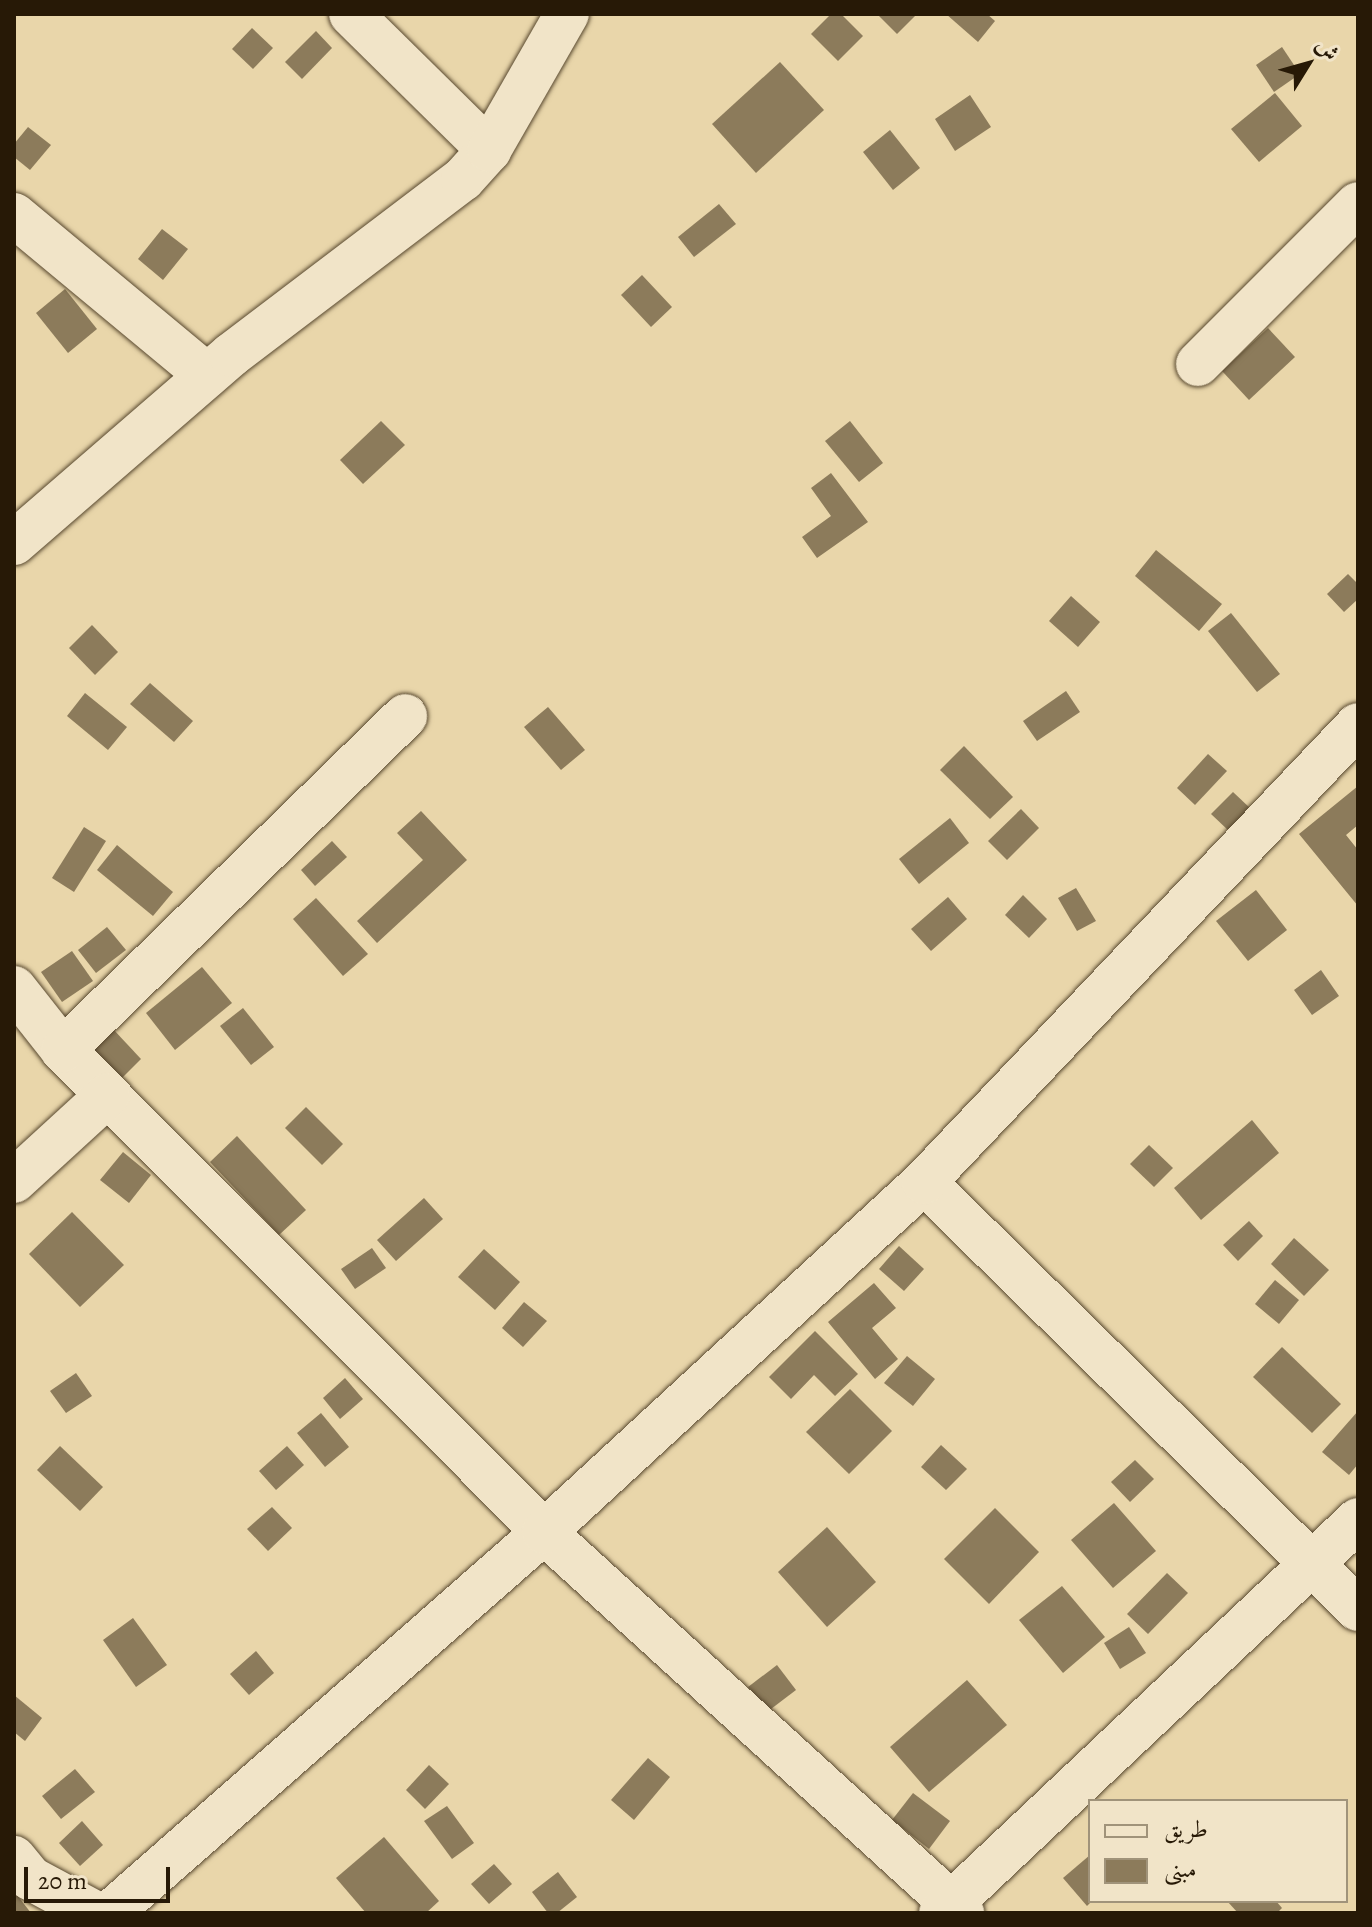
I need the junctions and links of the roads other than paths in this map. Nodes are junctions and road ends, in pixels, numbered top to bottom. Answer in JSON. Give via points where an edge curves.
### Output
{"nodes":[{"id":1,"x":351,"y":14,"type":"edge"},
{"id":2,"x":567,"y":14,"type":"edge"},
{"id":3,"x":489,"y":150,"type":"junction"},
{"id":4,"x":1358,"y":204,"type":"edge"},
{"id":5,"x":14,"y":215,"type":"edge"},
{"id":6,"x":1198,"y":364,"type":"dead end"},
{"id":7,"x":207,"y":375,"type":"junction"},
{"id":8,"x":14,"y":543,"type":"edge"},
{"id":9,"x":405,"y":716,"type":"dead end"},
{"id":10,"x":1358,"y":725,"type":"edge"},
{"id":11,"x":14,"y":988,"type":"edge"},
{"id":12,"x":63,"y":1050,"type":"junction"},
{"id":13,"x":108,"y":1095,"type":"junction"},
{"id":14,"x":14,"y":1181,"type":"edge"},
{"id":15,"x":924,"y":1182,"type":"junction"},
{"id":16,"x":1358,"y":1520,"type":"edge"},
{"id":17,"x":544,"y":1532,"type":"junction"},
{"id":18,"x":1311,"y":1564,"type":"junction"},
{"id":19,"x":1358,"y":1609,"type":"edge"},
{"id":20,"x":14,"y":1858,"type":"edge"},
{"id":21,"x":951,"y":1910,"type":"edge"},
{"id":22,"x":95,"y":1913,"type":"edge"},
{"id":23,"x":110,"y":1913,"type":"edge"}],
"edges":[{"from":1,"to":3,"type":"street"},
{"from":2,"to":3,"type":"street"},
{"from":3,"to":7,"type":"street","via":[[463,179]]},
{"from":4,"to":6,"type":"street"},
{"from":5,"to":7,"type":"street"},
{"from":7,"to":8,"type":"street"},
{"from":9,"to":12,"type":"street"},
{"from":10,"to":15,"type":"street"},
{"from":11,"to":12,"type":"street"},
{"from":12,"to":13,"type":"street"},
{"from":13,"to":14,"type":"street"},
{"from":13,"to":17,"type":"street"},
{"from":15,"to":17,"type":"street"},
{"from":15,"to":18,"type":"street"},
{"from":16,"to":18,"type":"street"},
{"from":17,"to":21,"type":"street"},
{"from":17,"to":23,"type":"street"},
{"from":18,"to":19,"type":"street"},
{"from":18,"to":21,"type":"street"},
{"from":20,"to":22,"type":"street","via":[[30,1878]]}]}
